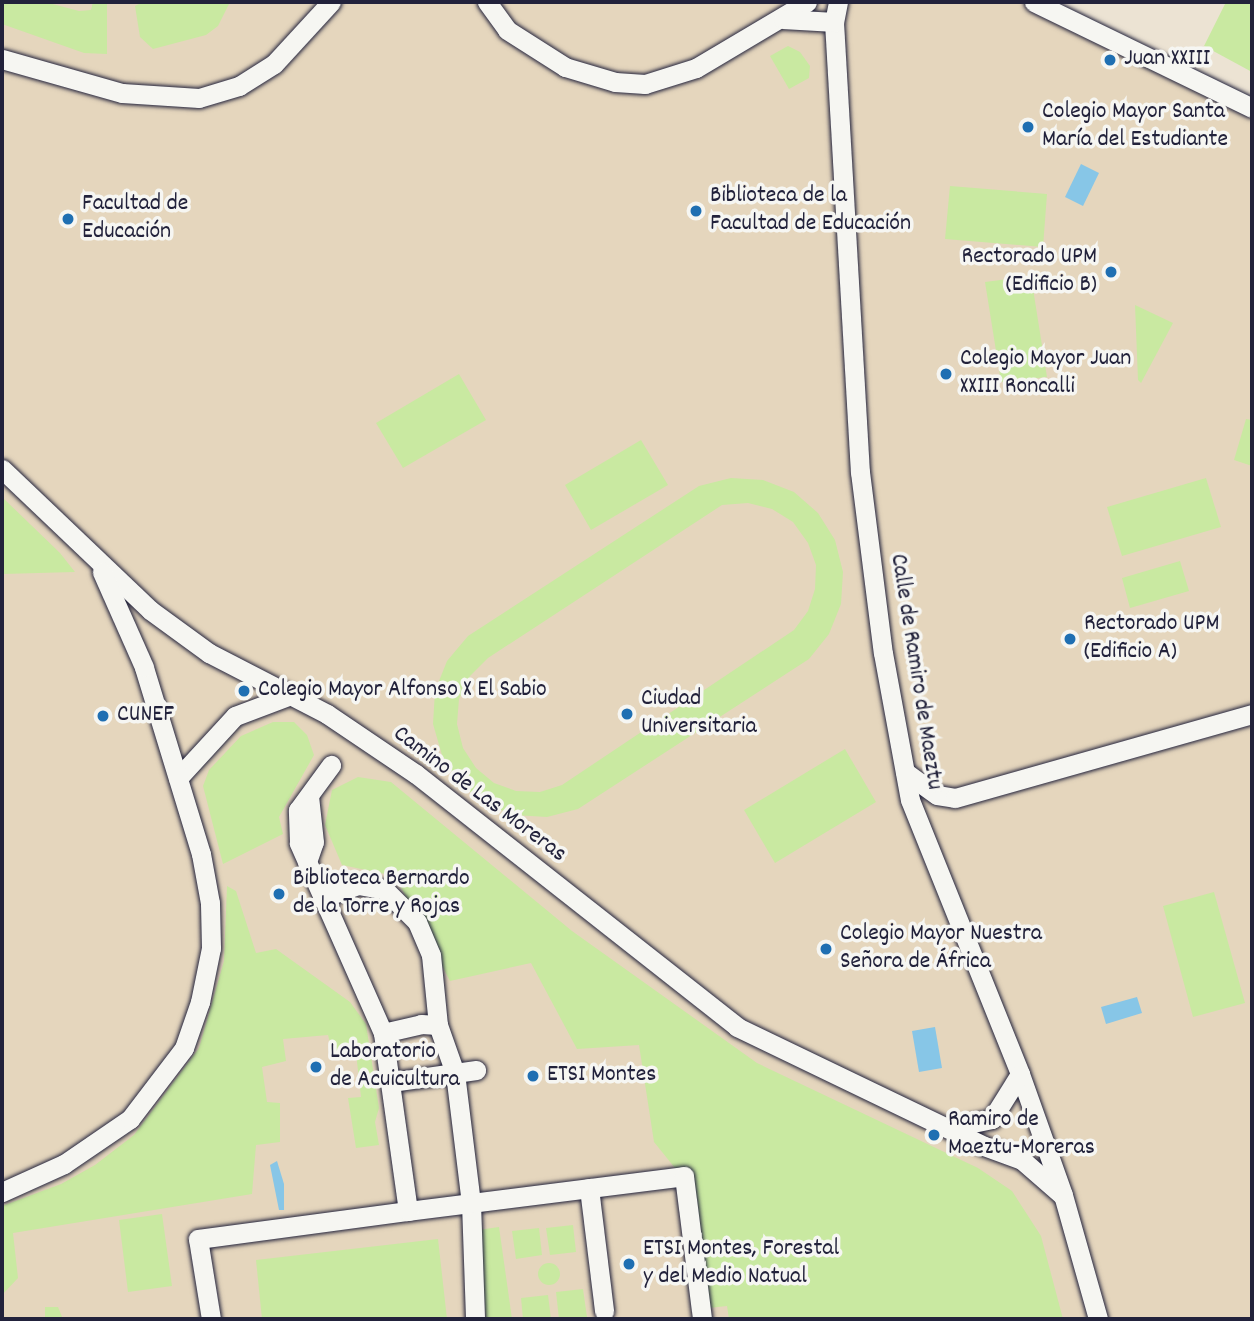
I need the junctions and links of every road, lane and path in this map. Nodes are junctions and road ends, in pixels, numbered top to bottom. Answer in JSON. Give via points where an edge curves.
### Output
{"nodes":[{"id":1,"x":331,"y":2,"type":"edge"},
{"id":2,"x":487,"y":2,"type":"edge"},
{"id":3,"x":807,"y":2,"type":"edge"},
{"id":4,"x":838,"y":2,"type":"edge"},
{"id":5,"x":1034,"y":2,"type":"edge"},
{"id":6,"x":782,"y":19,"type":"junction"},
{"id":7,"x":834,"y":22,"type":"junction"},
{"id":8,"x":2,"y":59,"type":"edge"},
{"id":9,"x":1252,"y":108,"type":"edge"},
{"id":10,"x":2,"y":469,"type":"edge"},
{"id":11,"x":93,"y":556,"type":"junction"},
{"id":12,"x":290,"y":695,"type":"junction"},
{"id":13,"x":1252,"y":714,"type":"edge"},
{"id":14,"x":331,"y":765,"type":"dead end"},
{"id":15,"x":905,"y":772,"type":"junction"},
{"id":16,"x":178,"y":778,"type":"junction"},
{"id":17,"x":322,"y":898,"type":"junction"},
{"id":18,"x":438,"y":1025,"type":"junction"},
{"id":19,"x":383,"y":1033,"type":"junction"},
{"id":20,"x":475,"y":1070,"type":"dead end"},
{"id":21,"x":456,"y":1073,"type":"junction"},
{"id":22,"x":1020,"y":1074,"type":"junction"},
{"id":23,"x":390,"y":1082,"type":"junction"},
{"id":24,"x":948,"y":1128,"type":"junction"},
{"id":25,"x":589,"y":1188,"type":"junction"},
{"id":26,"x":2,"y":1192,"type":"edge"},
{"id":27,"x":1063,"y":1195,"type":"junction"},
{"id":28,"x":471,"y":1203,"type":"junction"},
{"id":29,"x":408,"y":1211,"type":"junction"},
{"id":30,"x":604,"y":1311,"type":"dead end"},
{"id":31,"x":211,"y":1319,"type":"edge"},
{"id":32,"x":475,"y":1319,"type":"edge"},
{"id":33,"x":702,"y":1319,"type":"edge"},
{"id":34,"x":1098,"y":1319,"type":"edge"}],
"edges":[{"from":1,"to":8,"type":"street","via":[[274,64],[239,86],[198,98],[122,93]]},
{"from":2,"to":6,"type":"street","via":[[507,30],[565,67],[615,82],[645,84],[696,68]]},
{"from":3,"to":6,"type":"street"},
{"from":4,"to":7,"type":"street","name":"Calle de Ramiro de Maeztu"},
{"from":5,"to":9,"type":"street"},
{"from":6,"to":7,"type":"street"},
{"from":7,"to":15,"type":"street","name":"Calle de Ramiro de Maeztu","via":[[860,472],[883,653]]},
{"from":10,"to":11,"type":"street","name":"Camino de Las Moreras"},
{"from":11,"to":12,"type":"street","name":"Camino de Las Moreras","via":[[150,610],[209,653]]},
{"from":11,"to":16,"type":"street","via":[[116,597],[144,667]]},
{"from":12,"to":16,"type":"street","via":[[235,716]]},
{"from":12,"to":24,"type":"street","name":"Camino de Las Moreras","via":[[327,713],[416,774],[737,1027]]},
{"from":13,"to":15,"type":"street","via":[[955,798],[937,794]]},
{"from":14,"to":17,"type":"street","via":[[309,796],[314,842],[307,862]]},
{"from":15,"to":22,"type":"street","name":"Calle de Ramiro de Maeztu","via":[[922,831]]},
{"from":16,"to":26,"type":"street","via":[[201,854],[211,926],[200,1002],[184,1048],[130,1119],[64,1164]]},
{"from":17,"to":18,"type":"street","via":[[358,885],[373,885],[402,903],[417,922],[431,955]]},
{"from":17,"to":19,"type":"street"},
{"from":18,"to":19,"type":"street"},
{"from":18,"to":21,"type":"street"},
{"from":19,"to":23,"type":"street"},
{"from":20,"to":21,"type":"street"},
{"from":21,"to":23,"type":"street"},
{"from":21,"to":28,"type":"street"},
{"from":22,"to":24,"type":"street","via":[[992,1119]]},
{"from":22,"to":27,"type":"street","name":"Calle de Ramiro de Maeztu"},
{"from":23,"to":29,"type":"street"},
{"from":24,"to":27,"type":"street","name":"Camino de Las Moreras","via":[[1022,1160]]},
{"from":25,"to":28,"type":"street"},
{"from":25,"to":30,"type":"street"},
{"from":25,"to":33,"type":"street","via":[[684,1176]]},
{"from":27,"to":34,"type":"street","name":"Calle de Ramiro de Maeztu"},
{"from":28,"to":29,"type":"street"},
{"from":28,"to":32,"type":"street"},
{"from":29,"to":31,"type":"street","via":[[198,1239]]}]}
